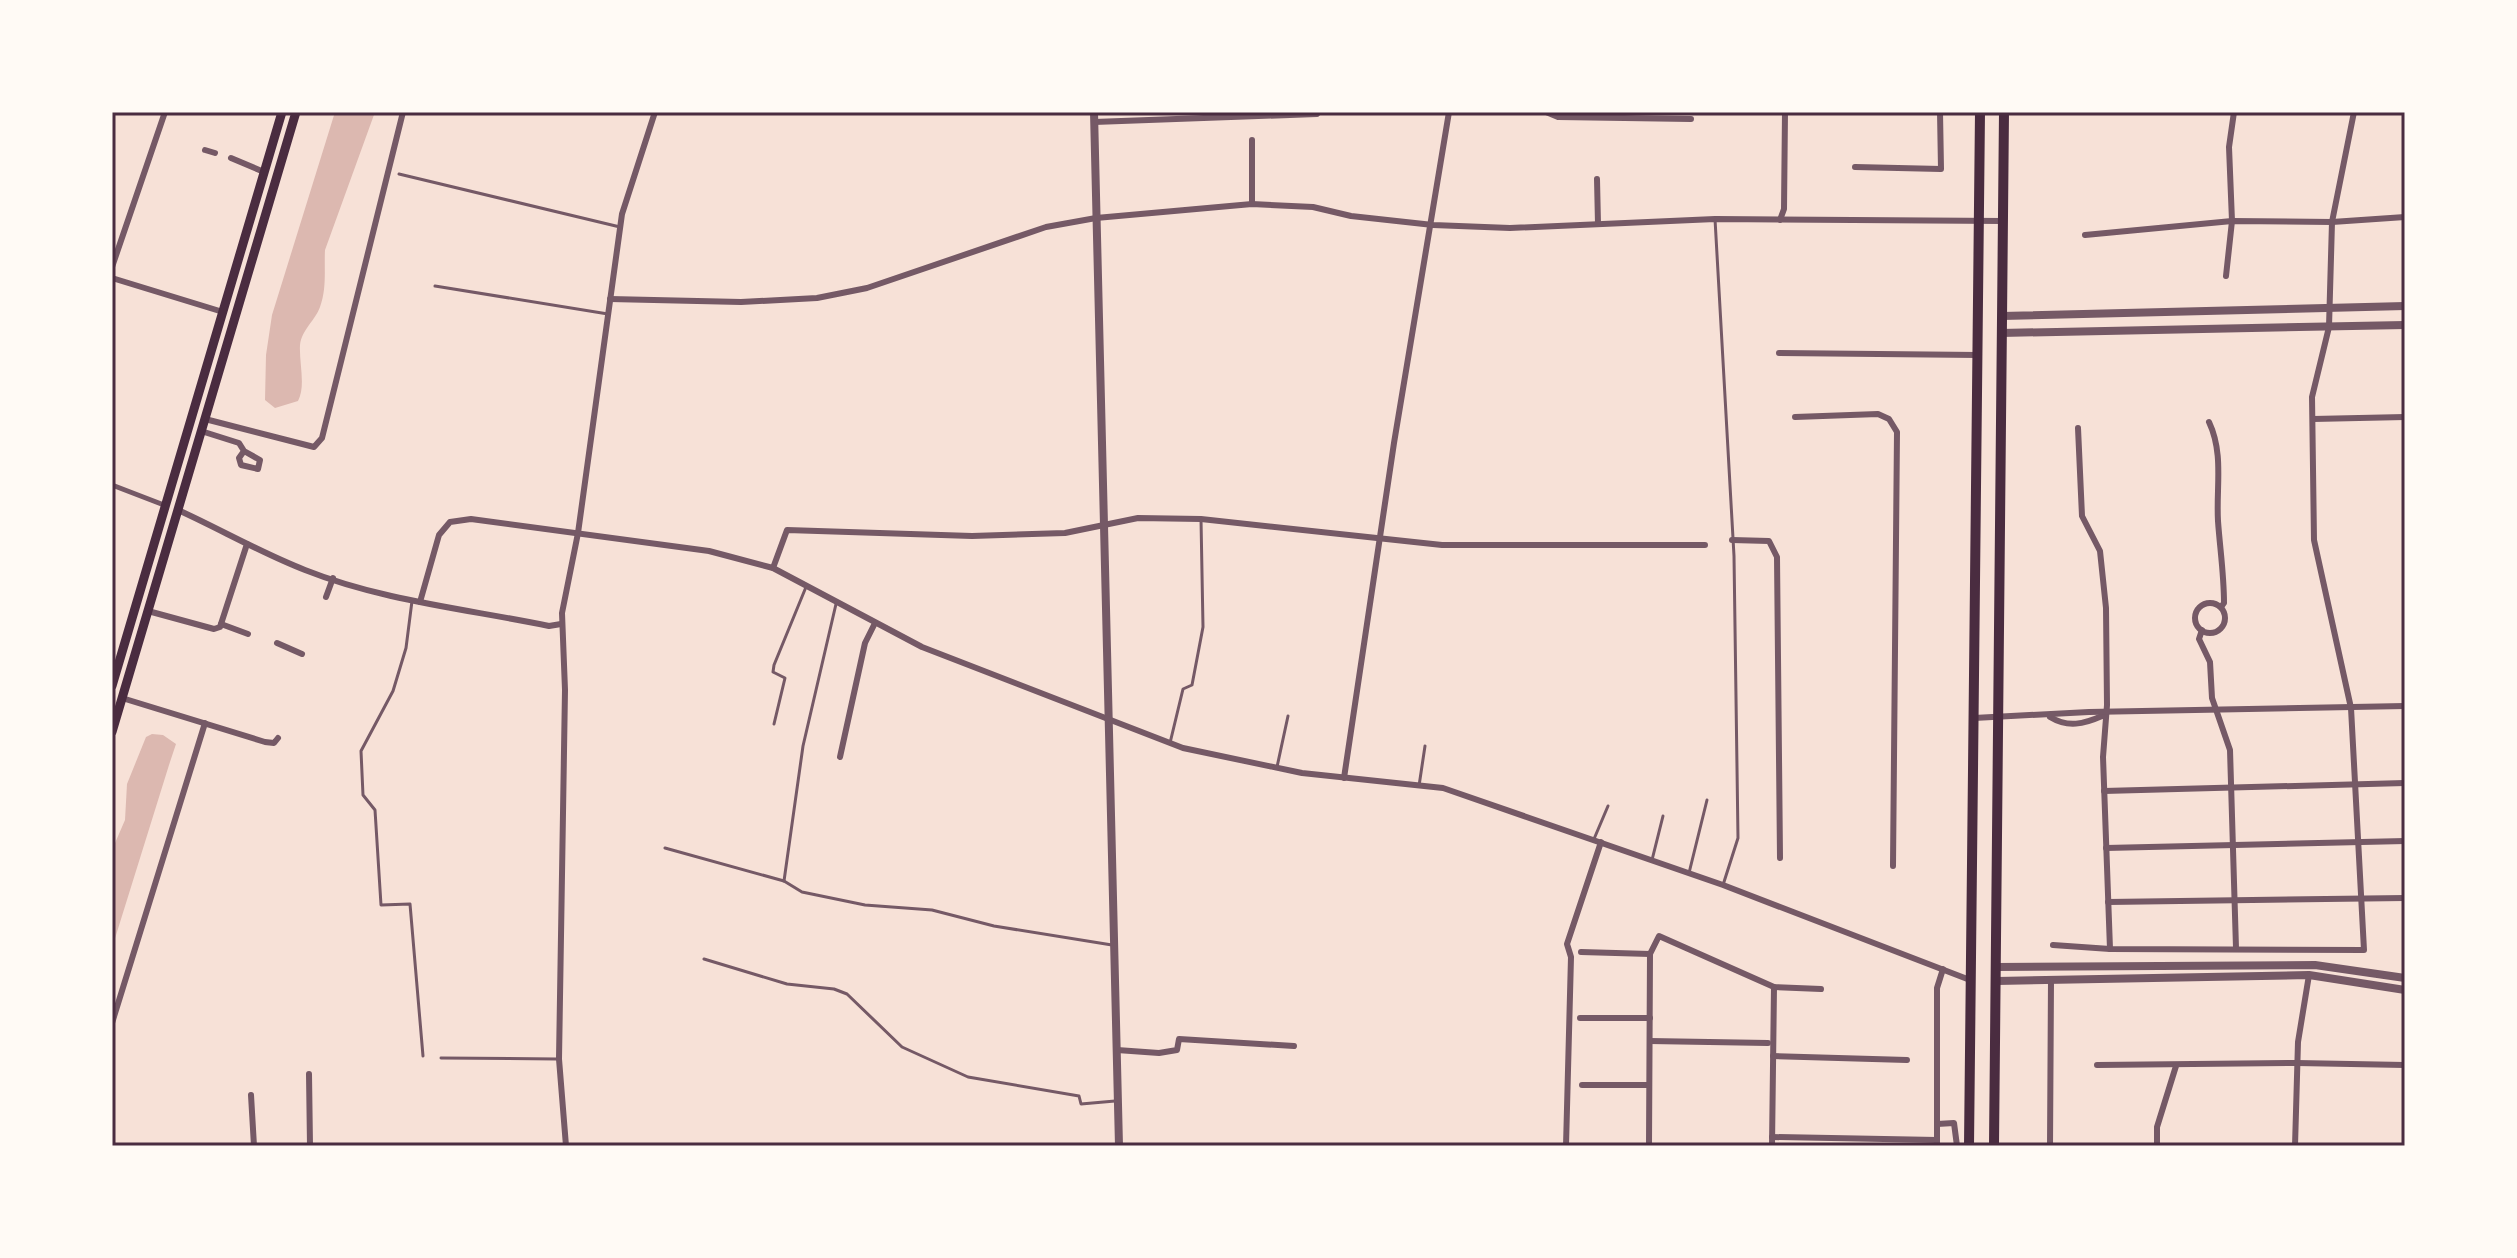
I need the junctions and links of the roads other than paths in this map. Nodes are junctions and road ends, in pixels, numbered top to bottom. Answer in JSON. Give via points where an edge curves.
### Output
{"nodes":[{"id":1,"x":165,"y":112,"type":"edge"},
{"id":2,"x":282,"y":112,"type":"edge"},
{"id":3,"x":296,"y":112,"type":"edge"},
{"id":4,"x":403,"y":112,"type":"edge"},
{"id":5,"x":655,"y":112,"type":"edge"},
{"id":6,"x":1449,"y":112,"type":"edge"},
{"id":7,"x":1546,"y":112,"type":"edge"},
{"id":8,"x":1785,"y":112,"type":"edge"},
{"id":9,"x":1940,"y":112,"type":"edge"},
{"id":10,"x":1980,"y":112,"type":"edge"},
{"id":11,"x":2004,"y":112,"type":"edge"},
{"id":12,"x":2234,"y":112,"type":"edge"},
{"id":13,"x":2354,"y":112,"type":"edge"},
{"id":14,"x":1317,"y":114,"type":"edge"},
{"id":15,"x":1094,"y":117,"type":"edge"},
{"id":16,"x":1691,"y":119,"type":"dead end"},
{"id":17,"x":1252,"y":140,"type":"dead end"},
{"id":18,"x":205,"y":150,"type":"dead end"},
{"id":19,"x":215,"y":153,"type":"dead end"},
{"id":20,"x":231,"y":158,"type":"dead end"},
{"id":21,"x":1855,"y":167,"type":"dead end"},
{"id":22,"x":264,"y":172,"type":"junction"},
{"id":23,"x":399,"y":174,"type":"dead end"},
{"id":24,"x":1597,"y":179,"type":"dead end"},
{"id":25,"x":1252,"y":204,"type":"junction"},
{"id":26,"x":2405,"y":217,"type":"edge"},
{"id":27,"x":1096,"y":218,"type":"junction"},
{"id":28,"x":1715,"y":219,"type":"junction"},
{"id":29,"x":1780,"y":220,"type":"junction"},
{"id":30,"x":1979,"y":221,"type":"junction"},
{"id":31,"x":2003,"y":221,"type":"junction"},
{"id":32,"x":2232,"y":221,"type":"junction"},
{"id":33,"x":2332,"y":222,"type":"junction"},
{"id":34,"x":1598,"y":224,"type":"junction"},
{"id":35,"x":1433,"y":225,"type":"junction"},
{"id":36,"x":620,"y":227,"type":"junction"},
{"id":37,"x":2085,"y":235,"type":"dead end"},
{"id":38,"x":112,"y":267,"type":"edge"},
{"id":39,"x":2226,"y":276,"type":"dead end"},
{"id":40,"x":112,"y":278,"type":"edge"},
{"id":41,"x":435,"y":286,"type":"dead end"},
{"id":42,"x":610,"y":299,"type":"junction"},
{"id":43,"x":2405,"y":306,"type":"edge"},
{"id":44,"x":2330,"y":308,"type":"junction"},
{"id":45,"x":223,"y":312,"type":"junction"},
{"id":46,"x":608,"y":314,"type":"junction"},
{"id":47,"x":2002,"y":316,"type":"junction"},
{"id":48,"x":2405,"y":325,"type":"edge"},
{"id":49,"x":2329,"y":327,"type":"junction"},
{"id":50,"x":2001,"y":333,"type":"junction"},
{"id":51,"x":1779,"y":353,"type":"dead end"},
{"id":52,"x":1978,"y":355,"type":"junction"},
{"id":53,"x":1795,"y":417,"type":"dead end"},
{"id":54,"x":2405,"y":417,"type":"edge"},
{"id":55,"x":205,"y":419,"type":"junction"},
{"id":56,"x":2313,"y":419,"type":"junction"},
{"id":57,"x":2209,"y":422,"type":"dead end"},
{"id":58,"x":2078,"y":428,"type":"dead end"},
{"id":59,"x":201,"y":431,"type":"junction"},
{"id":60,"x":244,"y":451,"type":"dead end"},
{"id":61,"x":112,"y":485,"type":"edge"},
{"id":62,"x":165,"y":506,"type":"junction"},
{"id":63,"x":178,"y":510,"type":"junction"},
{"id":64,"x":1201,"y":519,"type":"junction"},
{"id":65,"x":1102,"y":526,"type":"junction"},
{"id":66,"x":578,"y":533,"type":"junction"},
{"id":67,"x":1379,"y":539,"type":"junction"},
{"id":68,"x":1732,"y":540,"type":"junction"},
{"id":69,"x":247,"y":544,"type":"junction"},
{"id":70,"x":1705,"y":545,"type":"dead end"},
{"id":71,"x":773,"y":568,"type":"junction"},
{"id":72,"x":333,"y":578,"type":"junction"},
{"id":73,"x":806,"y":587,"type":"junction"},
{"id":74,"x":326,"y":597,"type":"dead end"},
{"id":75,"x":416,"y":602,"type":"junction"},
{"id":76,"x":836,"y":604,"type":"junction"},
{"id":77,"x":2221,"y":607,"type":"junction"},
{"id":78,"x":148,"y":611,"type":"junction"},
{"id":79,"x":875,"y":623,"type":"junction"},
{"id":80,"x":221,"y":624,"type":"junction"},
{"id":81,"x":561,"y":624,"type":"junction"},
{"id":82,"x":2202,"y":630,"type":"junction"},
{"id":83,"x":248,"y":634,"type":"dead end"},
{"id":84,"x":277,"y":643,"type":"dead end"},
{"id":85,"x":302,"y":654,"type":"dead end"},
{"id":86,"x":112,"y":686,"type":"edge"},
{"id":87,"x":122,"y":698,"type":"junction"},
{"id":88,"x":2405,"y":706,"type":"edge"},
{"id":89,"x":2351,"y":708,"type":"junction"},
{"id":90,"x":2218,"y":711,"type":"junction"},
{"id":91,"x":2106,"y":714,"type":"junction"},
{"id":92,"x":1288,"y":716,"type":"dead end"},
{"id":93,"x":1974,"y":718,"type":"junction"},
{"id":94,"x":1998,"y":718,"type":"junction"},
{"id":95,"x":1106,"y":720,"type":"junction"},
{"id":96,"x":205,"y":723,"type":"junction"},
{"id":97,"x":774,"y":724,"type":"dead end"},
{"id":98,"x":112,"y":730,"type":"edge"},
{"id":99,"x":278,"y":738,"type":"dead end"},
{"id":100,"x":1170,"y":743,"type":"junction"},
{"id":101,"x":1425,"y":746,"type":"dead end"},
{"id":102,"x":840,"y":757,"type":"dead end"},
{"id":103,"x":1277,"y":768,"type":"junction"},
{"id":104,"x":1344,"y":778,"type":"junction"},
{"id":105,"x":2405,"y":783,"type":"edge"},
{"id":106,"x":1419,"y":786,"type":"junction"},
{"id":107,"x":2356,"y":786,"type":"junction"},
{"id":108,"x":2231,"y":788,"type":"junction"},
{"id":109,"x":2104,"y":791,"type":"junction"},
{"id":110,"x":1707,"y":800,"type":"dead end"},
{"id":111,"x":1608,"y":806,"type":"dead end"},
{"id":112,"x":1663,"y":816,"type":"dead end"},
{"id":113,"x":1598,"y":841,"type":"junction"},
{"id":114,"x":2405,"y":841,"type":"edge"},
{"id":115,"x":2233,"y":843,"type":"junction"},
{"id":116,"x":2358,"y":844,"type":"junction"},
{"id":117,"x":665,"y":848,"type":"dead end"},
{"id":118,"x":2106,"y":848,"type":"junction"},
{"id":119,"x":1780,"y":858,"type":"dead end"},
{"id":120,"x":1652,"y":860,"type":"junction"},
{"id":121,"x":1893,"y":866,"type":"dead end"},
{"id":122,"x":1689,"y":873,"type":"junction"},
{"id":123,"x":784,"y":881,"type":"junction"},
{"id":124,"x":1723,"y":885,"type":"junction"},
{"id":125,"x":2234,"y":898,"type":"junction"},
{"id":126,"x":2405,"y":898,"type":"edge"},
{"id":127,"x":2361,"y":900,"type":"junction"},
{"id":128,"x":2108,"y":902,"type":"junction"},
{"id":129,"x":2053,"y":945,"type":"dead end"},
{"id":130,"x":1115,"y":946,"type":"junction"},
{"id":131,"x":2236,"y":948,"type":"junction"},
{"id":132,"x":2110,"y":949,"type":"junction"},
{"id":133,"x":1581,"y":952,"type":"dead end"},
{"id":134,"x":1650,"y":954,"type":"junction"},
{"id":135,"x":704,"y":959,"type":"dead end"},
{"id":136,"x":1997,"y":967,"type":"junction"},
{"id":137,"x":1943,"y":969,"type":"junction"},
{"id":138,"x":2309,"y":975,"type":"junction"},
{"id":139,"x":2405,"y":978,"type":"edge"},
{"id":140,"x":1971,"y":980,"type":"junction"},
{"id":141,"x":2051,"y":980,"type":"junction"},
{"id":142,"x":1997,"y":981,"type":"junction"},
{"id":143,"x":1774,"y":987,"type":"junction"},
{"id":144,"x":1821,"y":989,"type":"dead end"},
{"id":145,"x":2405,"y":990,"type":"edge"},
{"id":146,"x":1580,"y":1018,"type":"dead end"},
{"id":147,"x":1650,"y":1018,"type":"junction"},
{"id":148,"x":112,"y":1023,"type":"edge"},
{"id":149,"x":1650,"y":1041,"type":"junction"},
{"id":150,"x":1768,"y":1043,"type":"dead end"},
{"id":151,"x":1294,"y":1046,"type":"dead end"},
{"id":152,"x":1117,"y":1050,"type":"junction"},
{"id":153,"x":423,"y":1056,"type":"dead end"},
{"id":154,"x":1773,"y":1056,"type":"junction"},
{"id":155,"x":441,"y":1058,"type":"dead end"},
{"id":156,"x":559,"y":1059,"type":"junction"},
{"id":157,"x":1907,"y":1060,"type":"dead end"},
{"id":158,"x":2297,"y":1063,"type":"junction"},
{"id":159,"x":2097,"y":1065,"type":"dead end"},
{"id":160,"x":2405,"y":1065,"type":"edge"},
{"id":161,"x":2176,"y":1066,"type":"junction"},
{"id":162,"x":309,"y":1074,"type":"dead end"},
{"id":163,"x":1582,"y":1085,"type":"dead end"},
{"id":164,"x":1649,"y":1085,"type":"junction"},
{"id":165,"x":251,"y":1095,"type":"dead end"},
{"id":166,"x":1118,"y":1100,"type":"junction"},
{"id":167,"x":1937,"y":1124,"type":"junction"},
{"id":168,"x":1772,"y":1137,"type":"junction"},
{"id":169,"x":1937,"y":1143,"type":"edge"},
{"id":170,"x":1964,"y":1144,"type":"edge"},
{"id":171,"x":254,"y":1146,"type":"edge"},
{"id":172,"x":310,"y":1146,"type":"edge"},
{"id":173,"x":566,"y":1146,"type":"edge"},
{"id":174,"x":1119,"y":1146,"type":"edge"},
{"id":175,"x":1566,"y":1146,"type":"edge"},
{"id":176,"x":1649,"y":1146,"type":"edge"},
{"id":177,"x":1772,"y":1146,"type":"edge"},
{"id":178,"x":1994,"y":1146,"type":"edge"},
{"id":179,"x":2050,"y":1146,"type":"edge"},
{"id":180,"x":2157,"y":1146,"type":"edge"},
{"id":181,"x":2295,"y":1146,"type":"edge"}],
"edges":[{"from":1,"to":38,"type":"street"},
{"from":2,"to":22,"type":"main road"},
{"from":3,"to":55,"type":"main road"},
{"from":4,"to":55,"type":"street","via":[[322,438],[314,447],[300,446],[275,434]]},
{"from":5,"to":36,"type":"street"},
{"from":6,"to":35,"type":"street"},
{"from":7,"to":16,"type":"street","via":[[1558,117]]},
{"from":8,"to":29,"type":"street"},
{"from":9,"to":21,"type":"street","via":[[1941,169]]},
{"from":10,"to":30,"type":"main road"},
{"from":11,"to":31,"type":"main road"},
{"from":12,"to":32,"type":"street","via":[[2229,147]]},
{"from":13,"to":33,"type":"street"},
{"from":14,"to":15,"type":"street"},
{"from":15,"to":27,"type":"street"},
{"from":17,"to":25,"type":"street"},
{"from":18,"to":19,"type":"street"},
{"from":20,"to":22,"type":"street"},
{"from":22,"to":45,"type":"main road"},
{"from":23,"to":36,"type":"lane"},
{"from":24,"to":34,"type":"street"},
{"from":25,"to":27,"type":"street"},
{"from":25,"to":35,"type":"street","via":[[1313,207]]},
{"from":26,"to":33,"type":"street"},
{"from":27,"to":42,"type":"street","via":[[1046,227],[867,288],[817,298]]},
{"from":27,"to":65,"type":"street"},
{"from":28,"to":29,"type":"street"},
{"from":28,"to":34,"type":"street"},
{"from":28,"to":68,"type":"lane"},
{"from":29,"to":30,"type":"street"},
{"from":30,"to":31,"type":"street"},
{"from":30,"to":52,"type":"main road"},
{"from":31,"to":47,"type":"main road"},
{"from":32,"to":33,"type":"street"},
{"from":32,"to":37,"type":"street"},
{"from":32,"to":39,"type":"street"},
{"from":33,"to":44,"type":"street"},
{"from":34,"to":35,"type":"street"},
{"from":35,"to":67,"type":"street"},
{"from":36,"to":42,"type":"street"},
{"from":40,"to":45,"type":"street"},
{"from":41,"to":46,"type":"lane"},
{"from":42,"to":46,"type":"street"},
{"from":43,"to":44,"type":"street"},
{"from":44,"to":47,"type":"street"},
{"from":44,"to":49,"type":"street"},
{"from":45,"to":62,"type":"main road"},
{"from":46,"to":66,"type":"street"},
{"from":47,"to":50,"type":"main road"},
{"from":48,"to":49,"type":"street"},
{"from":49,"to":50,"type":"street"},
{"from":49,"to":56,"type":"street","via":[[2312,397]]},
{"from":50,"to":94,"type":"main road"},
{"from":51,"to":52,"type":"street"},
{"from":52,"to":93,"type":"main road"},
{"from":53,"to":121,"type":"street","via":[[1878,414],[1897,432]]},
{"from":54,"to":56,"type":"street"},
{"from":55,"to":59,"type":"main road"},
{"from":56,"to":89,"type":"street","via":[[2315,550]]},
{"from":57,"to":77,"type":"street","via":[[2218,452]]},
{"from":58,"to":91,"type":"street","via":[[2082,516],[2098,545],[2102,571]]},
{"from":59,"to":60,"type":"street","via":[[239,443]]},
{"from":59,"to":63,"type":"main road"},
{"from":61,"to":62,"type":"street"},
{"from":62,"to":86,"type":"main road"},
{"from":63,"to":69,"type":"street"},
{"from":63,"to":78,"type":"main road"},
{"from":64,"to":65,"type":"street","via":[[1138,518]]},
{"from":64,"to":67,"type":"street"},
{"from":64,"to":100,"type":"lane","via":[[1203,627],[1192,685],[1183,689]]},
{"from":65,"to":71,"type":"street","via":[[1065,533],[972,536],[787,530]]},
{"from":65,"to":95,"type":"street"},
{"from":66,"to":71,"type":"street","via":[[709,551]]},
{"from":66,"to":75,"type":"street","via":[[471,519],[450,522],[439,535]]},
{"from":66,"to":81,"type":"street"},
{"from":67,"to":70,"type":"street","via":[[1487,546]]},
{"from":67,"to":104,"type":"street"},
{"from":68,"to":119,"type":"street","via":[[1769,541],[1777,557]]},
{"from":68,"to":124,"type":"lane","via":[[1738,838]]},
{"from":69,"to":72,"type":"street"},
{"from":69,"to":80,"type":"street"},
{"from":71,"to":73,"type":"street"},
{"from":72,"to":74,"type":"street"},
{"from":72,"to":75,"type":"street"},
{"from":73,"to":76,"type":"street"},
{"from":73,"to":97,"type":"lane","via":[[774,665],[773,672],[785,678]]},
{"from":75,"to":81,"type":"street"},
{"from":75,"to":153,"type":"lane","via":[[393,691],[361,751],[363,795],[375,810],[381,905],[410,904]]},
{"from":76,"to":79,"type":"street"},
{"from":76,"to":123,"type":"lane","via":[[803,746]]},
{"from":77,"to":82,"type":"street","via":[[2222,628]]},
{"from":77,"to":82,"type":"street","via":[[2207,603],[2198,608],[2196,623]]},
{"from":78,"to":80,"type":"street","via":[[214,629]]},
{"from":78,"to":87,"type":"main road"},
{"from":79,"to":95,"type":"street"},
{"from":79,"to":102,"type":"street","via":[[865,643]]},
{"from":80,"to":83,"type":"street"},
{"from":81,"to":156,"type":"street","via":[[565,690]]},
{"from":82,"to":90,"type":"street","via":[[2199,639],[2210,662]]},
{"from":84,"to":85,"type":"street"},
{"from":87,"to":96,"type":"street"},
{"from":87,"to":98,"type":"main road"},
{"from":88,"to":89,"type":"street"},
{"from":89,"to":90,"type":"street"},
{"from":89,"to":107,"type":"street"},
{"from":90,"to":91,"type":"street"},
{"from":90,"to":108,"type":"street","via":[[2230,750]]},
{"from":91,"to":94,"type":"street","via":[[2073,724],[2050,717]]},
{"from":91,"to":109,"type":"street"},
{"from":92,"to":103,"type":"lane"},
{"from":93,"to":94,"type":"street"},
{"from":93,"to":140,"type":"main road"},
{"from":94,"to":136,"type":"main road"},
{"from":95,"to":100,"type":"street"},
{"from":95,"to":130,"type":"street"},
{"from":96,"to":99,"type":"street","via":[[265,742]]},
{"from":96,"to":148,"type":"street"},
{"from":100,"to":103,"type":"street"},
{"from":101,"to":106,"type":"lane"},
{"from":103,"to":104,"type":"street"},
{"from":104,"to":106,"type":"street"},
{"from":105,"to":107,"type":"street"},
{"from":106,"to":113,"type":"street","via":[[1443,788]]},
{"from":107,"to":108,"type":"street"},
{"from":107,"to":116,"type":"street"},
{"from":108,"to":109,"type":"street"},
{"from":108,"to":115,"type":"street"},
{"from":109,"to":118,"type":"street"},
{"from":110,"to":122,"type":"lane"},
{"from":111,"to":113,"type":"lane"},
{"from":112,"to":120,"type":"lane"},
{"from":113,"to":120,"type":"street"},
{"from":113,"to":175,"type":"street","via":[[1567,944],[1571,957]]},
{"from":114,"to":116,"type":"street"},
{"from":115,"to":116,"type":"street"},
{"from":115,"to":118,"type":"street"},
{"from":115,"to":125,"type":"street"},
{"from":116,"to":127,"type":"street"},
{"from":117,"to":123,"type":"lane"},
{"from":118,"to":128,"type":"street"},
{"from":120,"to":122,"type":"street"},
{"from":122,"to":124,"type":"street"},
{"from":123,"to":130,"type":"lane","via":[[802,892],[865,905],[932,910]]},
{"from":124,"to":137,"type":"street"},
{"from":125,"to":127,"type":"street"},
{"from":125,"to":128,"type":"street"},
{"from":125,"to":131,"type":"street"},
{"from":126,"to":127,"type":"street"},
{"from":127,"to":131,"type":"street","via":[[2364,950]]},
{"from":128,"to":132,"type":"street"},
{"from":129,"to":132,"type":"street"},
{"from":130,"to":152,"type":"street"},
{"from":131,"to":132,"type":"street"},
{"from":133,"to":134,"type":"street"},
{"from":134,"to":143,"type":"street","via":[[1659,936]]},
{"from":134,"to":147,"type":"street"},
{"from":135,"to":166,"type":"lane","via":[[787,984],[847,994],[902,1047],[968,1077],[1079,1096],[1081,1104]]},
{"from":136,"to":139,"type":"street","via":[[2315,965]]},
{"from":136,"to":142,"type":"main road"},
{"from":137,"to":140,"type":"street"},
{"from":137,"to":167,"type":"street","via":[[1937,988]]},
{"from":138,"to":141,"type":"street"},
{"from":138,"to":145,"type":"street"},
{"from":138,"to":158,"type":"street"},
{"from":140,"to":170,"type":"main road"},
{"from":141,"to":142,"type":"street"},
{"from":141,"to":179,"type":"street"},
{"from":142,"to":178,"type":"main road"},
{"from":143,"to":144,"type":"street"},
{"from":143,"to":154,"type":"street"},
{"from":146,"to":147,"type":"street"},
{"from":147,"to":149,"type":"street"},
{"from":149,"to":150,"type":"street"},
{"from":149,"to":164,"type":"street"},
{"from":151,"to":152,"type":"street","via":[[1179,1039],[1177,1050]]},
{"from":152,"to":166,"type":"street"},
{"from":154,"to":157,"type":"street"},
{"from":154,"to":168,"type":"street"},
{"from":155,"to":156,"type":"lane"},
{"from":156,"to":173,"type":"street"},
{"from":158,"to":160,"type":"street"},
{"from":158,"to":161,"type":"street"},
{"from":158,"to":181,"type":"street"},
{"from":159,"to":161,"type":"street"},
{"from":161,"to":180,"type":"street","via":[[2157,1127]]},
{"from":162,"to":172,"type":"street"},
{"from":163,"to":164,"type":"street"},
{"from":164,"to":176,"type":"street"},
{"from":165,"to":171,"type":"street"},
{"from":166,"to":174,"type":"street"},
{"from":167,"to":169,"type":"street"},
{"from":167,"to":170,"type":"street","via":[[1954,1123]]},
{"from":168,"to":169,"type":"street"},
{"from":168,"to":177,"type":"street"}]}
